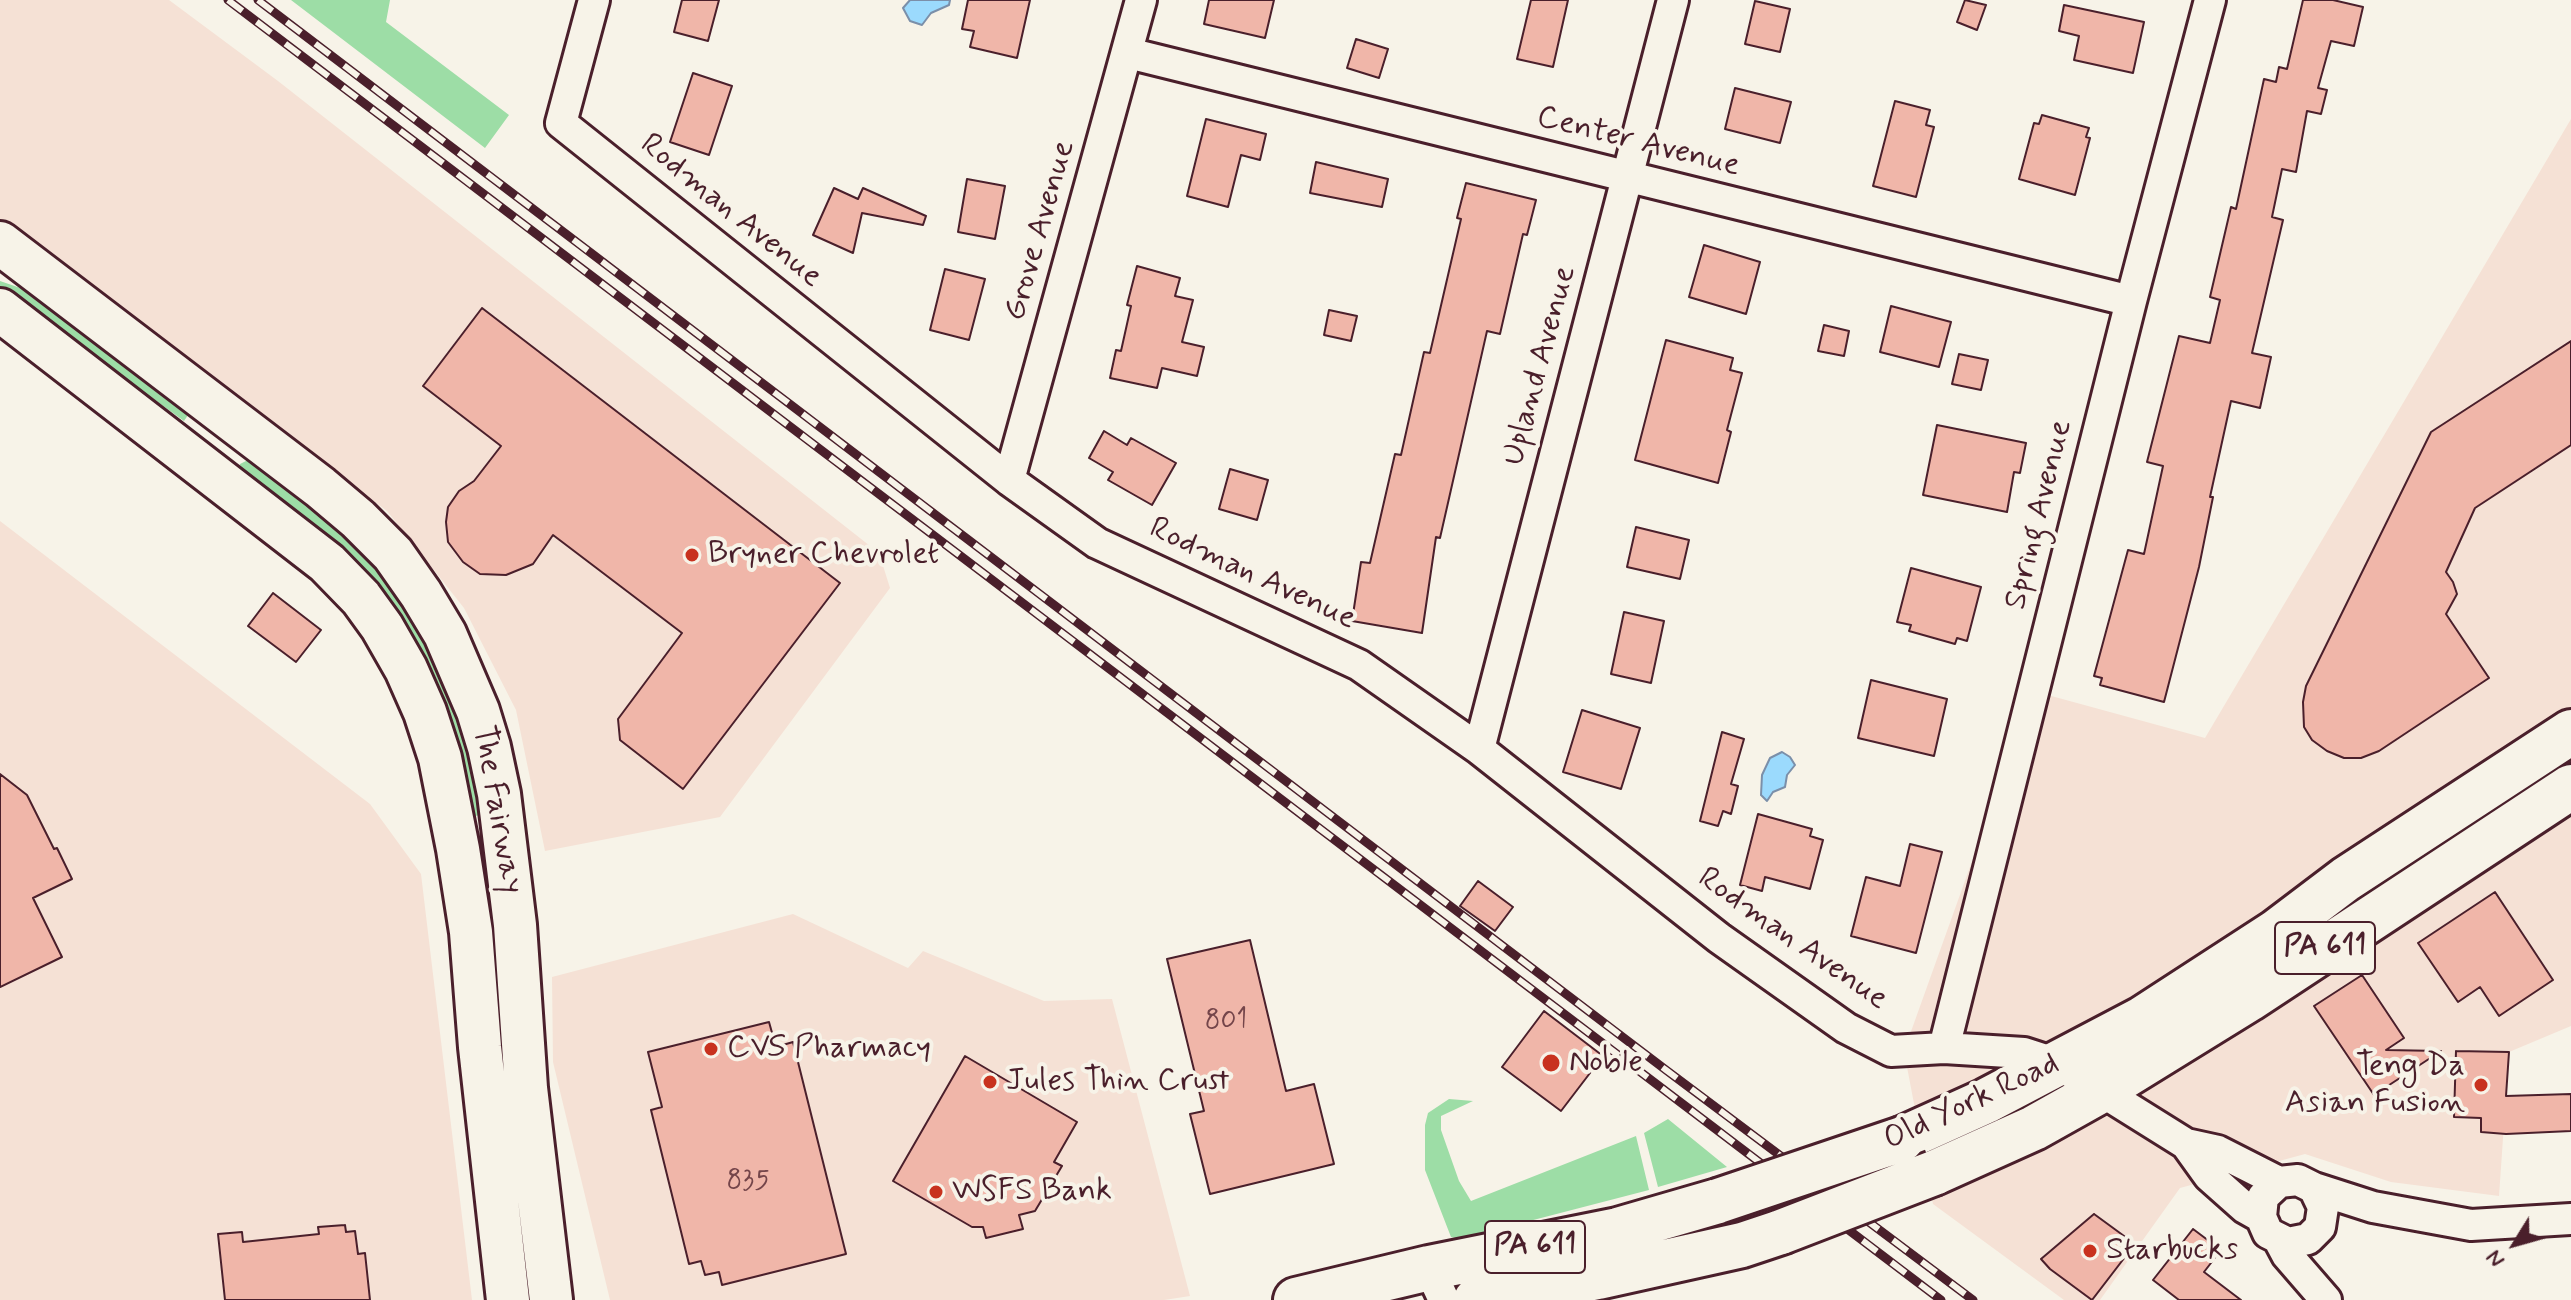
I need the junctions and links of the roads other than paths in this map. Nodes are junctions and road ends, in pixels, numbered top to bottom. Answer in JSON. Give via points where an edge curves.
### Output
{"nodes":[{"id":1,"x":594,"y":0,"type":"edge"},
{"id":2,"x":1141,"y":0,"type":"edge"},
{"id":3,"x":1673,"y":0,"type":"edge"},
{"id":4,"x":2210,"y":0,"type":"edge"},
{"id":5,"x":1128,"y":53,"type":"junction"},
{"id":6,"x":1627,"y":178,"type":"junction"},
{"id":7,"x":0,"y":243,"type":"edge"},
{"id":8,"x":2131,"y":301,"type":"junction"},
{"id":9,"x":0,"y":310,"type":"edge"},
{"id":10,"x":235,"y":422,"type":"junction"},
{"id":11,"x":203,"y":464,"type":"junction"},
{"id":12,"x":1009,"y":480,"type":"junction"},
{"id":13,"x":2571,"y":732,"type":"edge"},
{"id":14,"x":1479,"y":749,"type":"junction"},
{"id":15,"x":2571,"y":787,"type":"edge"},
{"id":16,"x":1944,"y":1048,"type":"junction"},
{"id":17,"x":2058,"y":1064,"type":"junction"},
{"id":18,"x":2100,"y":1091,"type":"junction"},
{"id":19,"x":2186,"y":1144,"type":"junction"},
{"id":20,"x":2279,"y":1182,"type":"junction"},
{"id":21,"x":2314,"y":1188,"type":"junction"},
{"id":22,"x":2373,"y":1207,"type":"junction"},
{"id":23,"x":2571,"y":1219,"type":"edge"},
{"id":24,"x":2292,"y":1230,"type":"junction"},
{"id":25,"x":1437,"y":1284,"type":"edge"},
{"id":26,"x":1619,"y":1285,"type":"edge"},
{"id":27,"x":508,"y":1300,"type":"edge"},
{"id":28,"x":551,"y":1300,"type":"edge"},
{"id":29,"x":1296,"y":1300,"type":"edge"},
{"id":30,"x":1476,"y":1300,"type":"edge"},
{"id":31,"x":2326,"y":1300,"type":"edge"}],
"edges":[{"from":1,"to":12,"type":"street","name":"Rodman Avenue","via":[[561,123]]},
{"from":2,"to":5,"type":"street","name":"Grove Avenue"},
{"from":3,"to":6,"type":"street","name":"Upland Avenue"},
{"from":4,"to":8,"type":"street","name":"Spring Avenue"},
{"from":5,"to":6,"type":"street","name":"Center Avenue"},
{"from":5,"to":12,"type":"street","name":"Grove Avenue"},
{"from":6,"to":8,"type":"street","name":"Center Avenue"},
{"from":6,"to":14,"type":"street","name":"Upland Avenue"},
{"from":7,"to":10,"type":"main road","name":"The Fairway"},
{"from":8,"to":16,"type":"street","name":"Spring Avenue"},
{"from":9,"to":11,"type":"main road","name":"The Fairway"},
{"from":10,"to":11,"type":"main road"},
{"from":10,"to":28,"type":"main road","name":"The Fairway","via":[[320,487],[393,554],[445,634],[478,711],[499,794],[510,879],[526,1088]]},
{"from":11,"to":27,"type":"main road","name":"The Fairway","via":[[307,545],[361,598],[390,641],[425,712],[449,796],[471,932]]},
{"from":12,"to":14,"type":"street","name":"Rodman Avenue","via":[[1097,543],[1359,665]]},
{"from":13,"to":17,"type":"highway","name":"Old York Road","number":"PA 611","via":[[2346,879],[2227,965]]},
{"from":14,"to":16,"type":"street","name":"Rodman Avenue","via":[[1719,938],[1846,1028],[1891,1051]]},
{"from":15,"to":18,"type":"highway","name":"Old York Road","number":"PA 611"},
{"from":16,"to":17,"type":"street","name":"Rodman Avenue","via":[[2024,1053]]},
{"from":17,"to":18,"type":"street","name":"Rodman Avenue"},
{"from":17,"to":25,"type":"highway","name":"Old York Road","number":"PA 611","bridge":true,"via":[[1902,1139],[1718,1201]]},
{"from":18,"to":19,"type":"street","name":"Rodman Avenue"},
{"from":18,"to":26,"type":"highway","name":"Old York Road","number":"PA 611","bridge":true,"via":[[2034,1128],[1816,1221]]},
{"from":19,"to":20,"type":"street","via":[[2218,1151]]},
{"from":19,"to":24,"type":"street","via":[[2209,1176],[2245,1208]]},
{"from":20,"to":21,"type":"street","via":[[2294,1179]]},
{"from":20,"to":24,"type":"street","via":[[2263,1197]]},
{"from":21,"to":22,"type":"street"},
{"from":21,"to":24,"type":"street","via":[[2324,1212]]},
{"from":22,"to":23,"type":"street","via":[[2471,1225]]},
{"from":22,"to":24,"type":"street"},
{"from":24,"to":31,"type":"street"},
{"from":25,"to":29,"type":"highway","name":"Old York Road","number":"PA 611"},
{"from":26,"to":30,"type":"highway","name":"Old York Road","number":"PA 611"}]}
